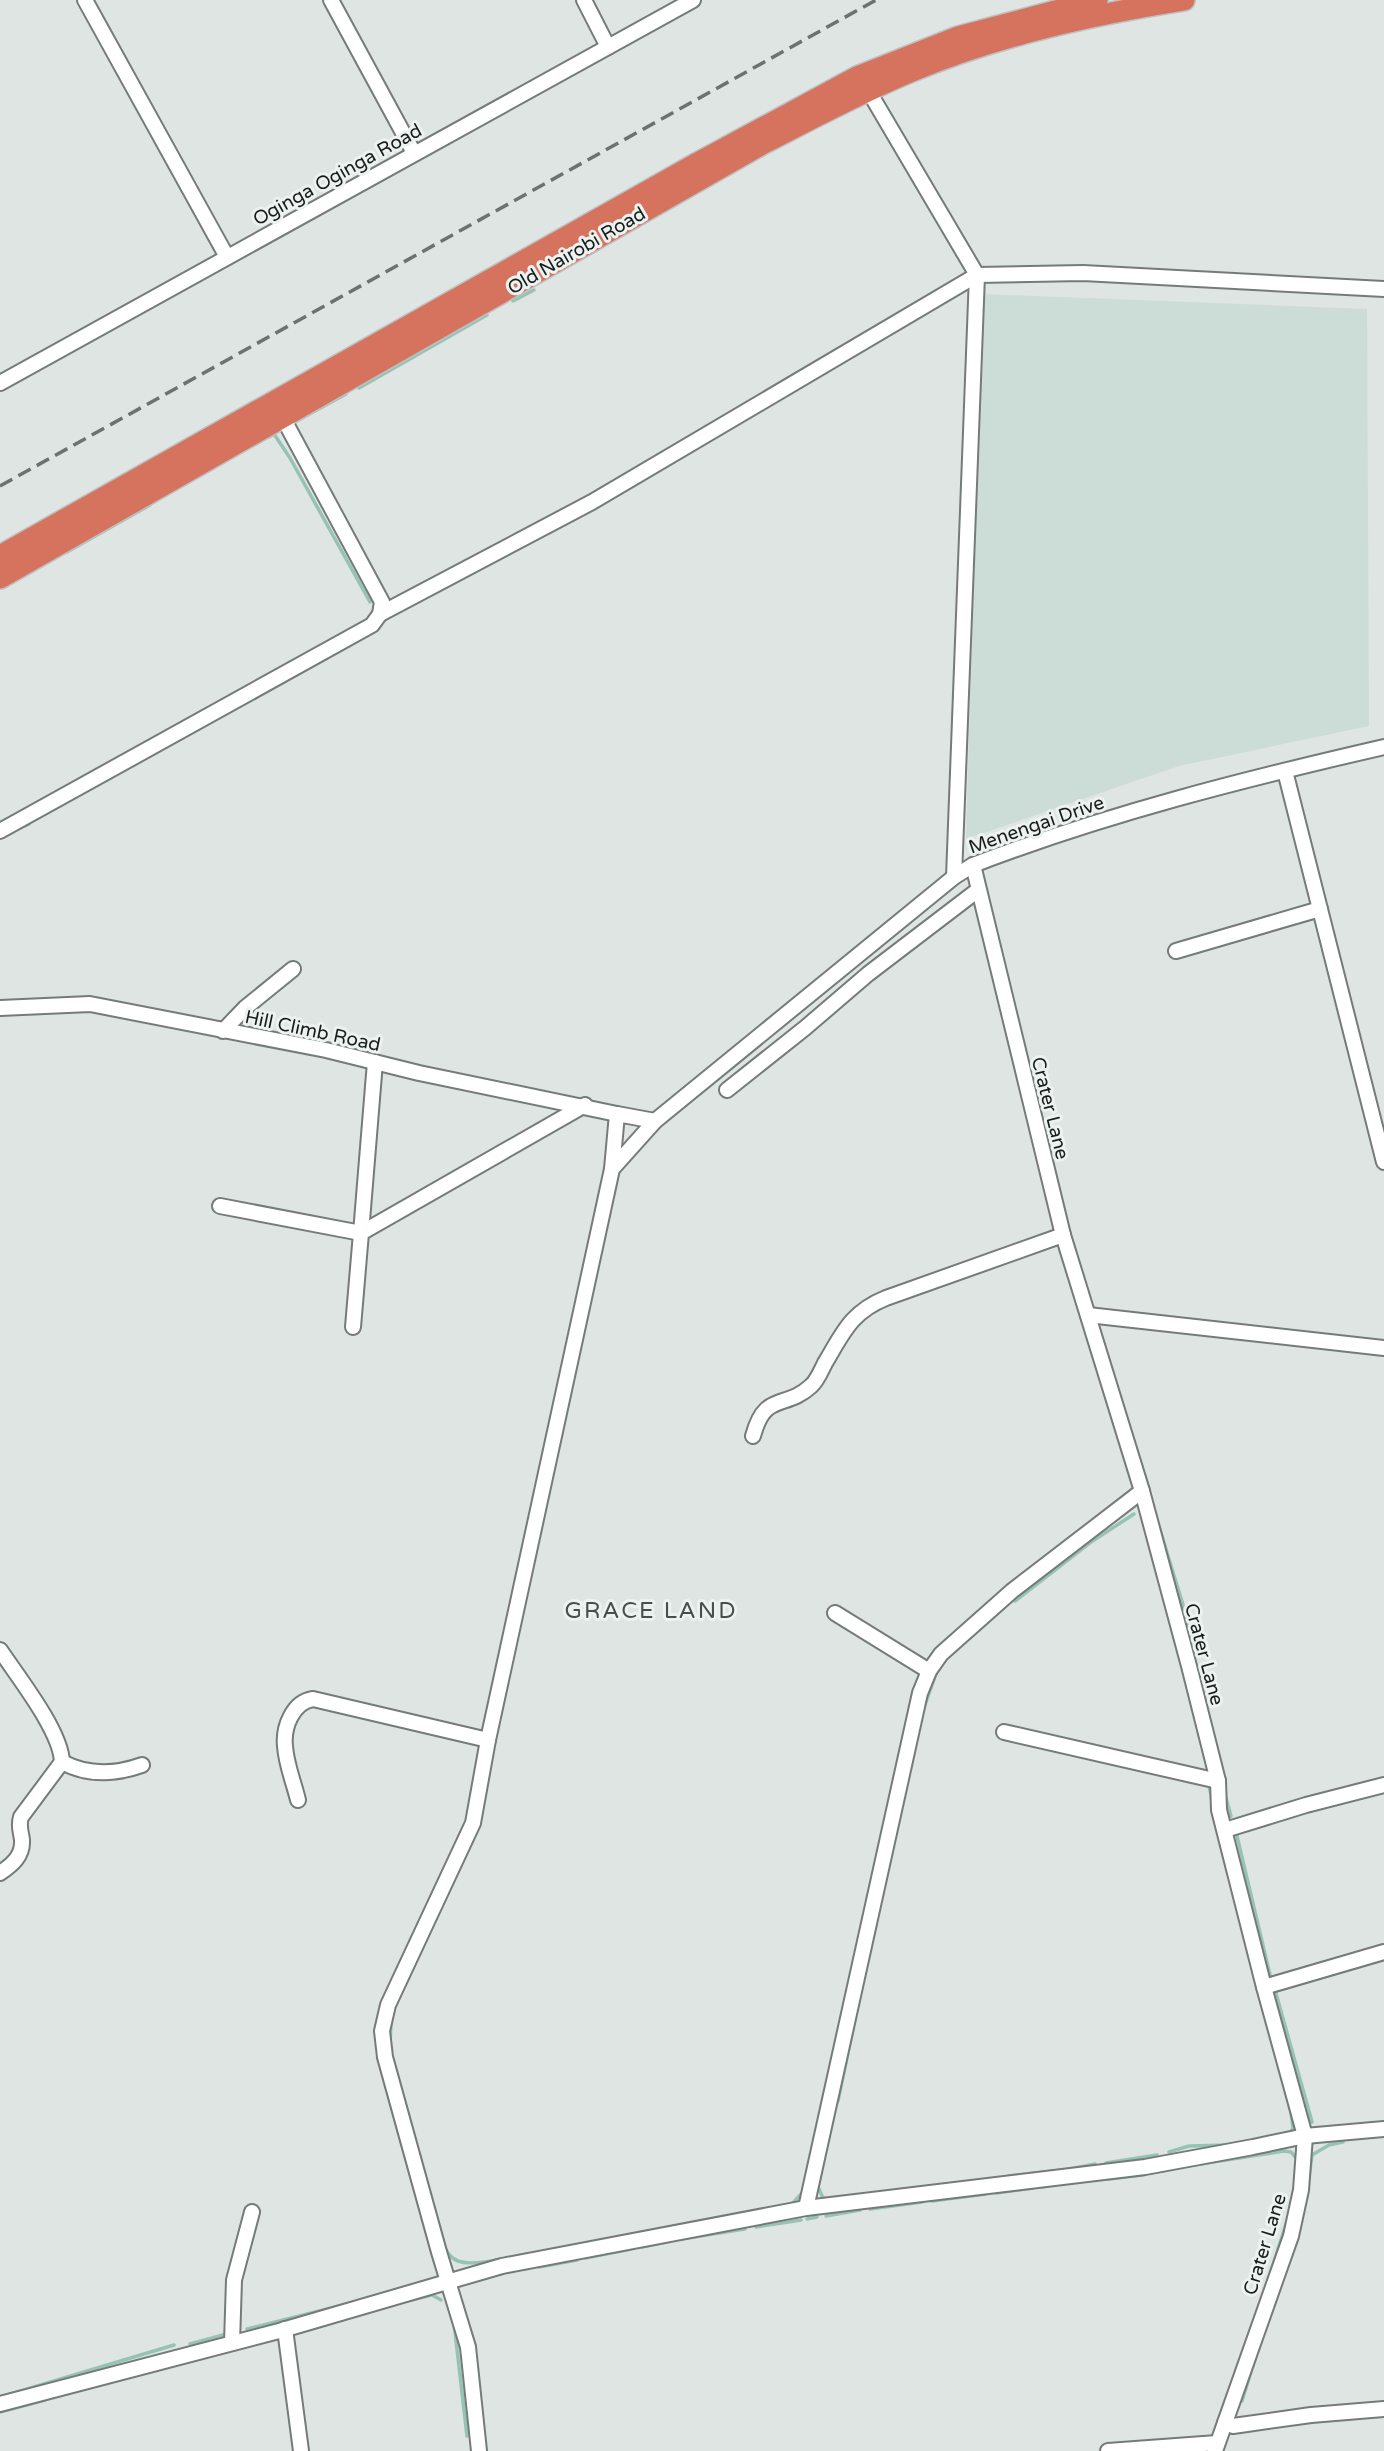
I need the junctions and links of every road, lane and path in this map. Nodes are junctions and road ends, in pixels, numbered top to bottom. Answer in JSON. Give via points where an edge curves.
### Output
{"nodes":[{"id":1,"x":85,"y":0,"type":"edge"},
{"id":2,"x":331,"y":0,"type":"edge"},
{"id":3,"x":583,"y":0,"type":"edge"},
{"id":4,"x":693,"y":0,"type":"edge"},
{"id":5,"x":1097,"y":0,"type":"edge"},
{"id":6,"x":1184,"y":0,"type":"edge"},
{"id":7,"x":608,"y":47,"type":"junction"},
{"id":8,"x":868,"y":90,"type":"junction"},
{"id":9,"x":414,"y":153,"type":"junction"},
{"id":10,"x":227,"y":257,"type":"junction"},
{"id":11,"x":977,"y":275,"type":"junction"},
{"id":12,"x":1384,"y":289,"type":"edge"},
{"id":13,"x":0,"y":383,"type":"edge"},
{"id":14,"x":283,"y":418,"type":"junction"},
{"id":15,"x":0,"y":556,"type":"edge"},
{"id":16,"x":0,"y":578,"type":"edge"},
{"id":17,"x":380,"y":614,"type":"junction"},
{"id":18,"x":1384,"y":747,"type":"edge"},
{"id":19,"x":1285,"y":771,"type":"junction"},
{"id":20,"x":0,"y":831,"type":"edge"},
{"id":21,"x":973,"y":865,"type":"junction"},
{"id":22,"x":954,"y":877,"type":"junction"},
{"id":23,"x":978,"y":890,"type":"junction"},
{"id":24,"x":1320,"y":909,"type":"junction"},
{"id":25,"x":1176,"y":951,"type":"dead end"},
{"id":26,"x":293,"y":969,"type":"dead end"},
{"id":27,"x":0,"y":1008,"type":"edge"},
{"id":28,"x":223,"y":1031,"type":"junction"},
{"id":29,"x":375,"y":1062,"type":"junction"},
{"id":30,"x":727,"y":1090,"type":"dead end"},
{"id":31,"x":584,"y":1105,"type":"junction"},
{"id":32,"x":617,"y":1114,"type":"junction"},
{"id":33,"x":655,"y":1121,"type":"junction"},
{"id":34,"x":1384,"y":1162,"type":"edge"},
{"id":35,"x":612,"y":1169,"type":"junction"},
{"id":36,"x":220,"y":1206,"type":"dead end"},
{"id":37,"x":361,"y":1233,"type":"junction"},
{"id":38,"x":1063,"y":1235,"type":"junction"},
{"id":39,"x":1088,"y":1315,"type":"junction"},
{"id":40,"x":353,"y":1326,"type":"dead end"},
{"id":41,"x":1384,"y":1348,"type":"edge"},
{"id":42,"x":753,"y":1436,"type":"dead end"},
{"id":43,"x":1142,"y":1491,"type":"junction"},
{"id":44,"x":835,"y":1613,"type":"dead end"},
{"id":45,"x":0,"y":1650,"type":"edge"},
{"id":46,"x":929,"y":1671,"type":"junction"},
{"id":47,"x":1004,"y":1732,"type":"dead end"},
{"id":48,"x":488,"y":1740,"type":"junction"},
{"id":49,"x":62,"y":1762,"type":"junction"},
{"id":50,"x":142,"y":1765,"type":"dead end"},
{"id":51,"x":1218,"y":1782,"type":"junction"},
{"id":52,"x":1384,"y":1785,"type":"edge"},
{"id":53,"x":298,"y":1800,"type":"dead end"},
{"id":54,"x":1225,"y":1830,"type":"junction"},
{"id":55,"x":0,"y":1873,"type":"edge"},
{"id":56,"x":1384,"y":1952,"type":"edge"},
{"id":57,"x":1264,"y":1987,"type":"junction"},
{"id":58,"x":1384,"y":2129,"type":"edge"},
{"id":59,"x":1305,"y":2136,"type":"junction"},
{"id":60,"x":806,"y":2208,"type":"junction"},
{"id":61,"x":252,"y":2212,"type":"dead end"},
{"id":62,"x":447,"y":2280,"type":"junction"},
{"id":63,"x":285,"y":2329,"type":"junction"},
{"id":64,"x":232,"y":2343,"type":"junction"},
{"id":65,"x":0,"y":2404,"type":"edge"},
{"id":66,"x":1384,"y":2409,"type":"edge"},
{"id":67,"x":1225,"y":2423,"type":"junction"},
{"id":68,"x":1216,"y":2447,"type":"edge"},
{"id":69,"x":301,"y":2451,"type":"edge"},
{"id":70,"x":479,"y":2451,"type":"edge"},
{"id":71,"x":1108,"y":2451,"type":"edge"}],
"edges":[{"from":1,"to":10,"type":"street"},
{"from":2,"to":9,"type":"street"},
{"from":3,"to":7,"type":"street"},
{"from":4,"to":7,"type":"street","name":"Oginga Oginga Road"},
{"from":5,"to":15,"type":"highway","name":"Old Nairobi Road","via":[[957,37],[857,77]]},
{"from":6,"to":8,"type":"highway","name":"Old Nairobi Road","via":[[1005,38]]},
{"from":7,"to":9,"type":"street","name":"Oginga Oginga Road"},
{"from":8,"to":11,"type":"street"},
{"from":8,"to":14,"type":"highway","name":"Old Nairobi Road","via":[[764,143]]},
{"from":9,"to":10,"type":"street","name":"Oginga Oginga Road"},
{"from":10,"to":13,"type":"street","name":"Oginga Oginga Road"},
{"from":11,"to":12,"type":"street","via":[[1083,273]]},
{"from":11,"to":17,"type":"street","via":[[592,502]]},
{"from":11,"to":22,"type":"street"},
{"from":14,"to":16,"type":"highway","name":"Old Nairobi Road"},
{"from":14,"to":17,"type":"street","via":[[382,602]]},
{"from":17,"to":20,"type":"street","via":[[372,625]]},
{"from":18,"to":19,"type":"street","name":"Menengai Drive"},
{"from":19,"to":21,"type":"street","name":"Menengai Drive","via":[[1147,806]]},
{"from":19,"to":24,"type":"street"},
{"from":21,"to":22,"type":"street","name":"Menengai Drive"},
{"from":21,"to":23,"type":"street","name":"Crater Lane"},
{"from":22,"to":33,"type":"street","name":"Menengai Drive"},
{"from":23,"to":30,"type":"street"},
{"from":23,"to":38,"type":"street","name":"Crater Lane"},
{"from":24,"to":25,"type":"street"},
{"from":24,"to":34,"type":"street"},
{"from":26,"to":28,"type":"street"},
{"from":27,"to":28,"type":"street","name":"Hill Climb Road","via":[[84,1003]]},
{"from":28,"to":29,"type":"street","name":"Hill Climb Road"},
{"from":29,"to":31,"type":"street","name":"Hill Climb Road"},
{"from":29,"to":37,"type":"street"},
{"from":31,"to":32,"type":"street","name":"Hill Climb Road"},
{"from":31,"to":37,"type":"street"},
{"from":32,"to":33,"type":"street","name":"Hill Climb Road"},
{"from":32,"to":35,"type":"street"},
{"from":33,"to":35,"type":"street","name":"Menengai Drive"},
{"from":35,"to":48,"type":"street"},
{"from":36,"to":37,"type":"street"},
{"from":37,"to":40,"type":"street"},
{"from":38,"to":39,"type":"street","name":"Crater Lane"},
{"from":38,"to":42,"type":"street","via":[[859,1311],[813,1385],[761,1413]]},
{"from":39,"to":41,"type":"street"},
{"from":39,"to":43,"type":"street","name":"Crater Lane"},
{"from":43,"to":46,"type":"street","via":[[1012,1591],[941,1654]]},
{"from":43,"to":51,"type":"street","name":"Crater Lane"},
{"from":44,"to":46,"type":"street"},
{"from":45,"to":49,"type":"street","via":[[35,1702],[62,1752]]},
{"from":46,"to":60,"type":"street","via":[[920,1693]]},
{"from":47,"to":51,"type":"street"},
{"from":48,"to":53,"type":"street","via":[[304,1700],[293,1712],[285,1735]]},
{"from":48,"to":62,"type":"street","via":[[472,1823],[388,2005],[382,2031],[384,2057]]},
{"from":49,"to":50,"type":"street","via":[[75,1769],[109,1774]]},
{"from":49,"to":55,"type":"street","via":[[21,1817],[20,1856]]},
{"from":51,"to":54,"type":"street","name":"Crater Lane"},
{"from":52,"to":54,"type":"street"},
{"from":54,"to":57,"type":"street","name":"Crater Lane"},
{"from":56,"to":57,"type":"street"},
{"from":57,"to":59,"type":"street","name":"Crater Lane"},
{"from":58,"to":59,"type":"street"},
{"from":59,"to":60,"type":"street","via":[[1145,2166]]},
{"from":59,"to":67,"type":"street","name":"Crater Lane","via":[[1301,2190],[1291,2236]]},
{"from":60,"to":62,"type":"street"},
{"from":61,"to":64,"type":"street","via":[[234,2280]]},
{"from":62,"to":63,"type":"street"},
{"from":62,"to":70,"type":"street","via":[[468,2347]]},
{"from":63,"to":64,"type":"street"},
{"from":63,"to":69,"type":"street"},
{"from":64,"to":65,"type":"street"},
{"from":66,"to":67,"type":"street","via":[[1233,2426]]},
{"from":67,"to":68,"type":"street","name":"Crater Lane"},
{"from":68,"to":71,"type":"street"}]}
